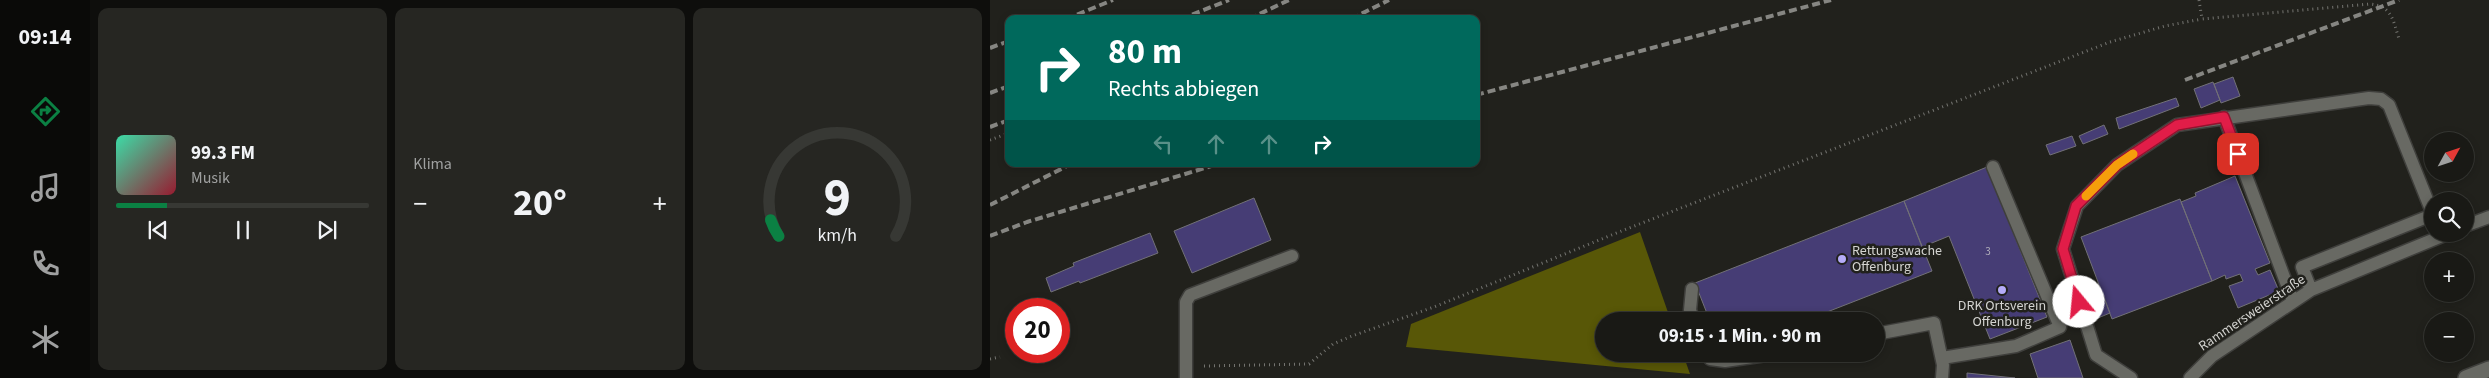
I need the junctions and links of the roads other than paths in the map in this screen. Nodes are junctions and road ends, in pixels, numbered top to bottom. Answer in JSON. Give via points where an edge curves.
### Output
{"nodes":[{"id":1,"x":2224,"y":117,"type":"junction"},
{"id":2,"x":1993,"y":167,"type":"dead end"},
{"id":3,"x":2424,"y":193,"type":"edge"},
{"id":4,"x":2424,"y":216,"type":"edge"},
{"id":5,"x":2489,"y":217,"type":"edge"},
{"id":6,"x":2474,"y":223,"type":"edge"},
{"id":7,"x":2428,"y":242,"type":"edge"},
{"id":8,"x":1292,"y":256,"type":"dead end"},
{"id":9,"x":1692,"y":289,"type":"dead end"},
{"id":10,"x":2311,"y":290,"type":"junction"},
{"id":11,"x":2293,"y":301,"type":"junction"},
{"id":12,"x":1691,"y":312,"type":"edge"},
{"id":13,"x":1885,"y":332,"type":"edge"},
{"id":14,"x":1942,"y":358,"type":"junction"},
{"id":15,"x":2489,"y":369,"type":"edge"},
{"id":16,"x":1186,"y":373,"type":"edge"},
{"id":17,"x":1942,"y":378,"type":"edge"},
{"id":18,"x":2131,"y":378,"type":"edge"},
{"id":19,"x":2190,"y":378,"type":"edge"},
{"id":20,"x":2466,"y":378,"type":"edge"}],
"edges":[{"from":1,"to":3,"type":"lane","via":[[2381,99],[2389,105]]},
{"from":1,"to":11,"type":"lane"},
{"from":1,"to":18,"type":"lane","via":[[2177,125],[2117,165],[2076,206],[2063,249],[2096,355]]},
{"from":2,"to":14,"type":"lane","via":[[2060,328],[2016,346]]},
{"from":4,"to":10,"type":"lane","via":[[2302,267]]},
{"from":5,"to":6,"type":"lane"},
{"from":7,"to":10,"type":"lane","name":"Rammersweierstraße"},
{"from":8,"to":16,"type":"lane","via":[[1190,295],[1186,302]]},
{"from":9,"to":12,"type":"lane"},
{"from":10,"to":11,"type":"lane","name":"Rammersweierstraße"},
{"from":11,"to":19,"type":"lane","name":"Rammersweierstraße","via":[[2212,356]]},
{"from":13,"to":14,"type":"lane","via":[[1934,323]]},
{"from":14,"to":17,"type":"lane"},
{"from":15,"to":20,"type":"street"}]}
